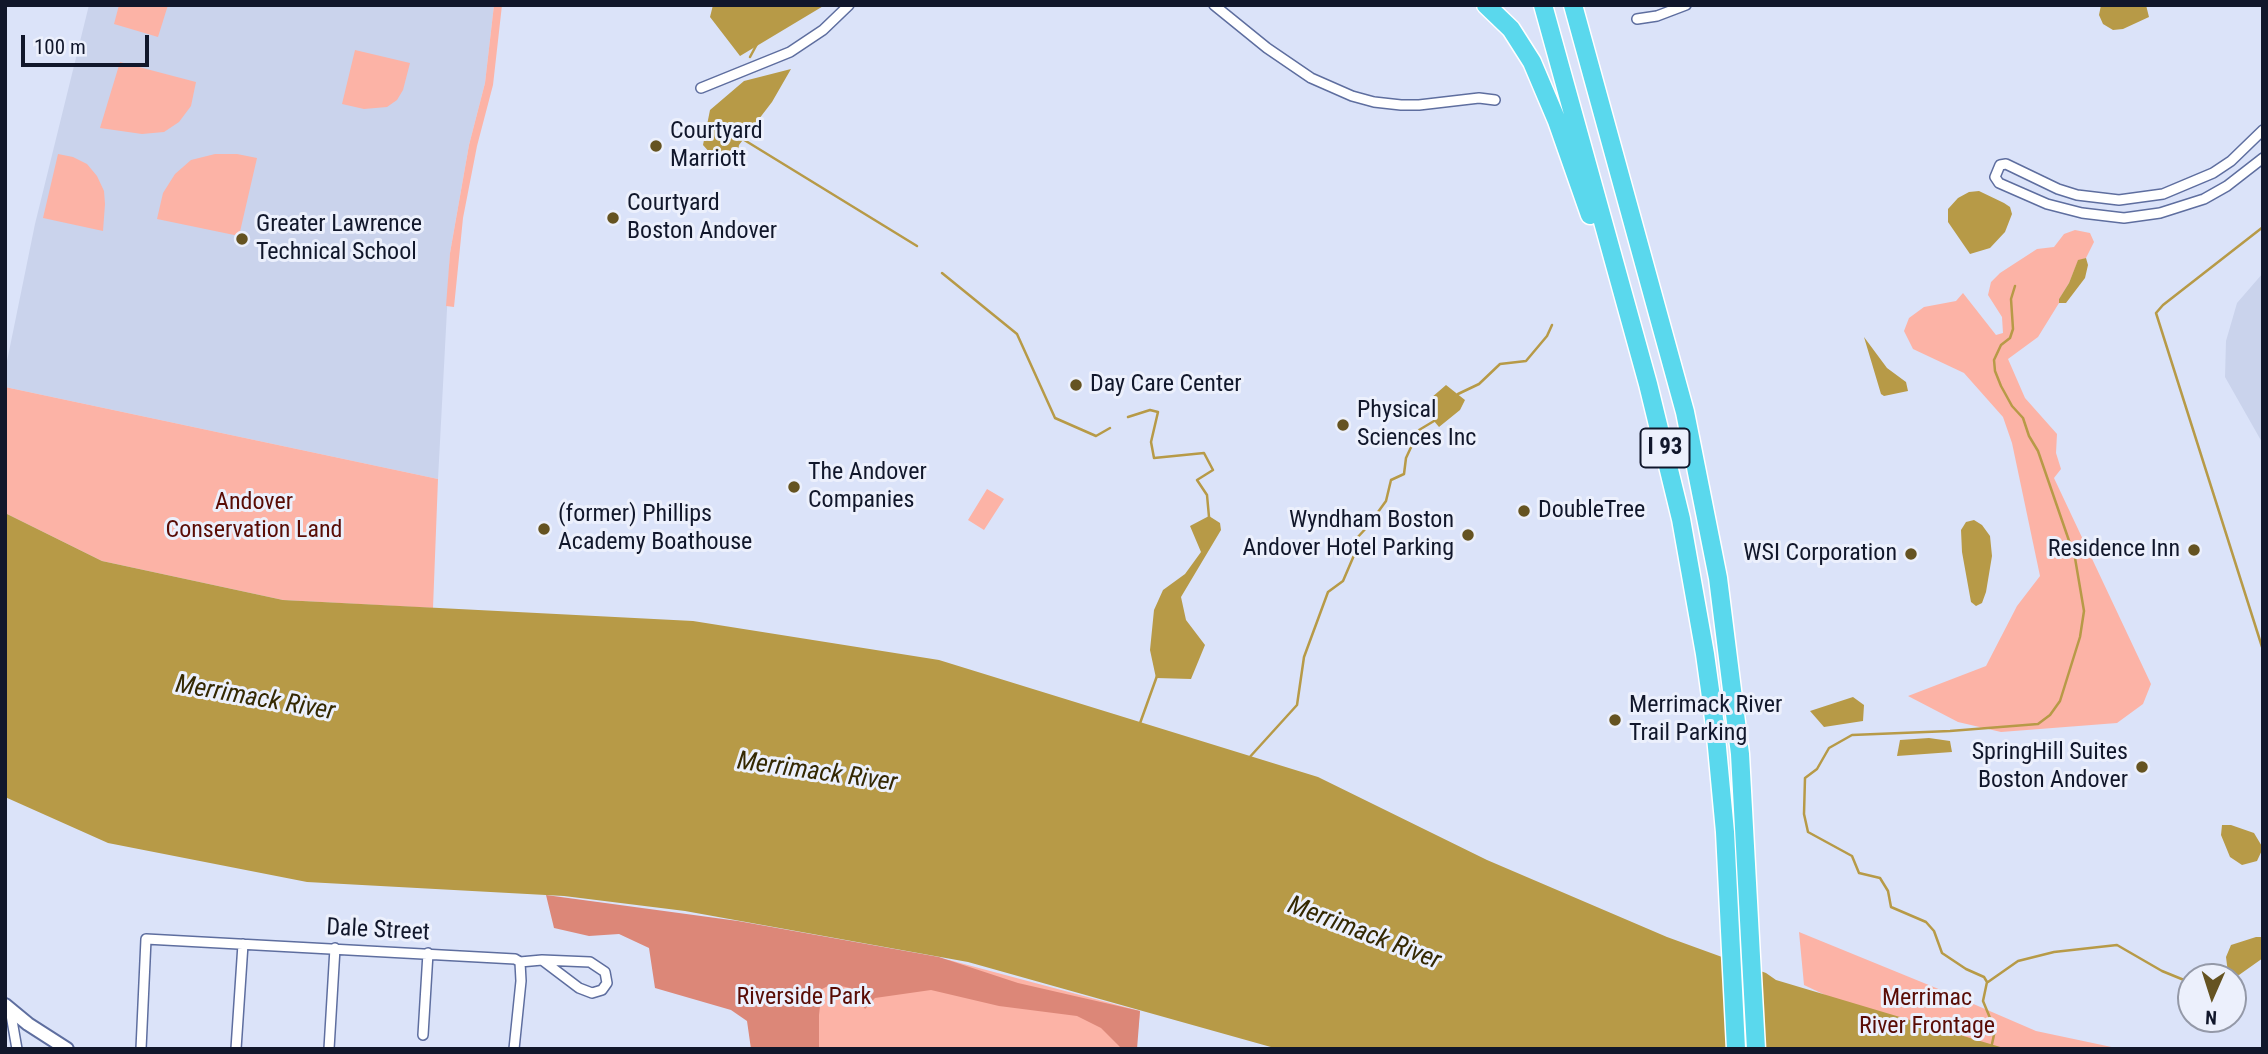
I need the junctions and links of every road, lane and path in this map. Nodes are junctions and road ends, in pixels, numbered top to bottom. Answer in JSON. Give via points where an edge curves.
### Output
{"nodes":[{"id":1,"x":849,"y":5,"type":"edge"},
{"id":2,"x":1214,"y":5,"type":"edge"},
{"id":3,"x":1486,"y":5,"type":"edge"},
{"id":4,"x":1543,"y":5,"type":"edge"},
{"id":5,"x":1573,"y":5,"type":"edge"},
{"id":6,"x":1686,"y":5,"type":"edge"},
{"id":7,"x":1637,"y":19,"type":"dead end"},
{"id":8,"x":701,"y":88,"type":"dead end"},
{"id":9,"x":1495,"y":100,"type":"dead end"},
{"id":10,"x":2263,"y":130,"type":"edge"},
{"id":11,"x":2263,"y":158,"type":"edge"},
{"id":12,"x":1625,"y":299,"type":"junction"},
{"id":13,"x":243,"y":944,"type":"junction"},
{"id":14,"x":335,"y":948,"type":"junction"},
{"id":15,"x":428,"y":953,"type":"junction"},
{"id":16,"x":542,"y":960,"type":"junction"},
{"id":17,"x":520,"y":962,"type":"junction"},
{"id":18,"x":8,"y":1007,"type":"edge"},
{"id":19,"x":423,"y":1035,"type":"dead end"},
{"id":20,"x":17,"y":1049,"type":"edge"},
{"id":21,"x":67,"y":1049,"type":"edge"},
{"id":22,"x":141,"y":1049,"type":"edge"},
{"id":23,"x":236,"y":1049,"type":"edge"},
{"id":24,"x":329,"y":1049,"type":"edge"},
{"id":25,"x":514,"y":1049,"type":"edge"},
{"id":26,"x":1736,"y":1049,"type":"edge"},
{"id":27,"x":1756,"y":1049,"type":"edge"}],
"edges":[{"from":1,"to":8,"type":"street","via":[[790,52]]},
{"from":2,"to":9,"type":"street","via":[[1311,78],[1352,96],[1401,105]]},
{"from":3,"to":12,"type":"highway","via":[[1511,29],[1532,62]]},
{"from":4,"to":12,"type":"highway","number":"I 93"},
{"from":5,"to":27,"type":"highway","number":"I 93","via":[[1666,336],[1699,475],[1720,592],[1736,707]]},
{"from":6,"to":7,"type":"street"},
{"from":10,"to":11,"type":"street","via":[[2213,173],[2163,194],[2119,200],[2077,195],[2006,164],[2000,165],[1995,177],[2047,204],[2124,218],[2204,199]]},
{"from":12,"to":26,"type":"highway","number":"I 93","via":[[1674,485],[1715,726]]},
{"from":13,"to":14,"type":"street","name":"Dale Street"},
{"from":13,"to":22,"type":"street","name":"Dale Street","via":[[146,939]]},
{"from":13,"to":23,"type":"street"},
{"from":14,"to":15,"type":"street","name":"Dale Street"},
{"from":14,"to":24,"type":"street"},
{"from":15,"to":17,"type":"street","name":"Dale Street","via":[[509,957]]},
{"from":15,"to":19,"type":"street"},
{"from":16,"to":16,"type":"street","name":"Dale Street","via":[[590,962],[606,972],[607,983],[600,992],[589,992]]},
{"from":16,"to":17,"type":"street","name":"Dale Street"},
{"from":17,"to":25,"type":"street"},
{"from":18,"to":20,"type":"street"},
{"from":18,"to":21,"type":"main road"}]}
